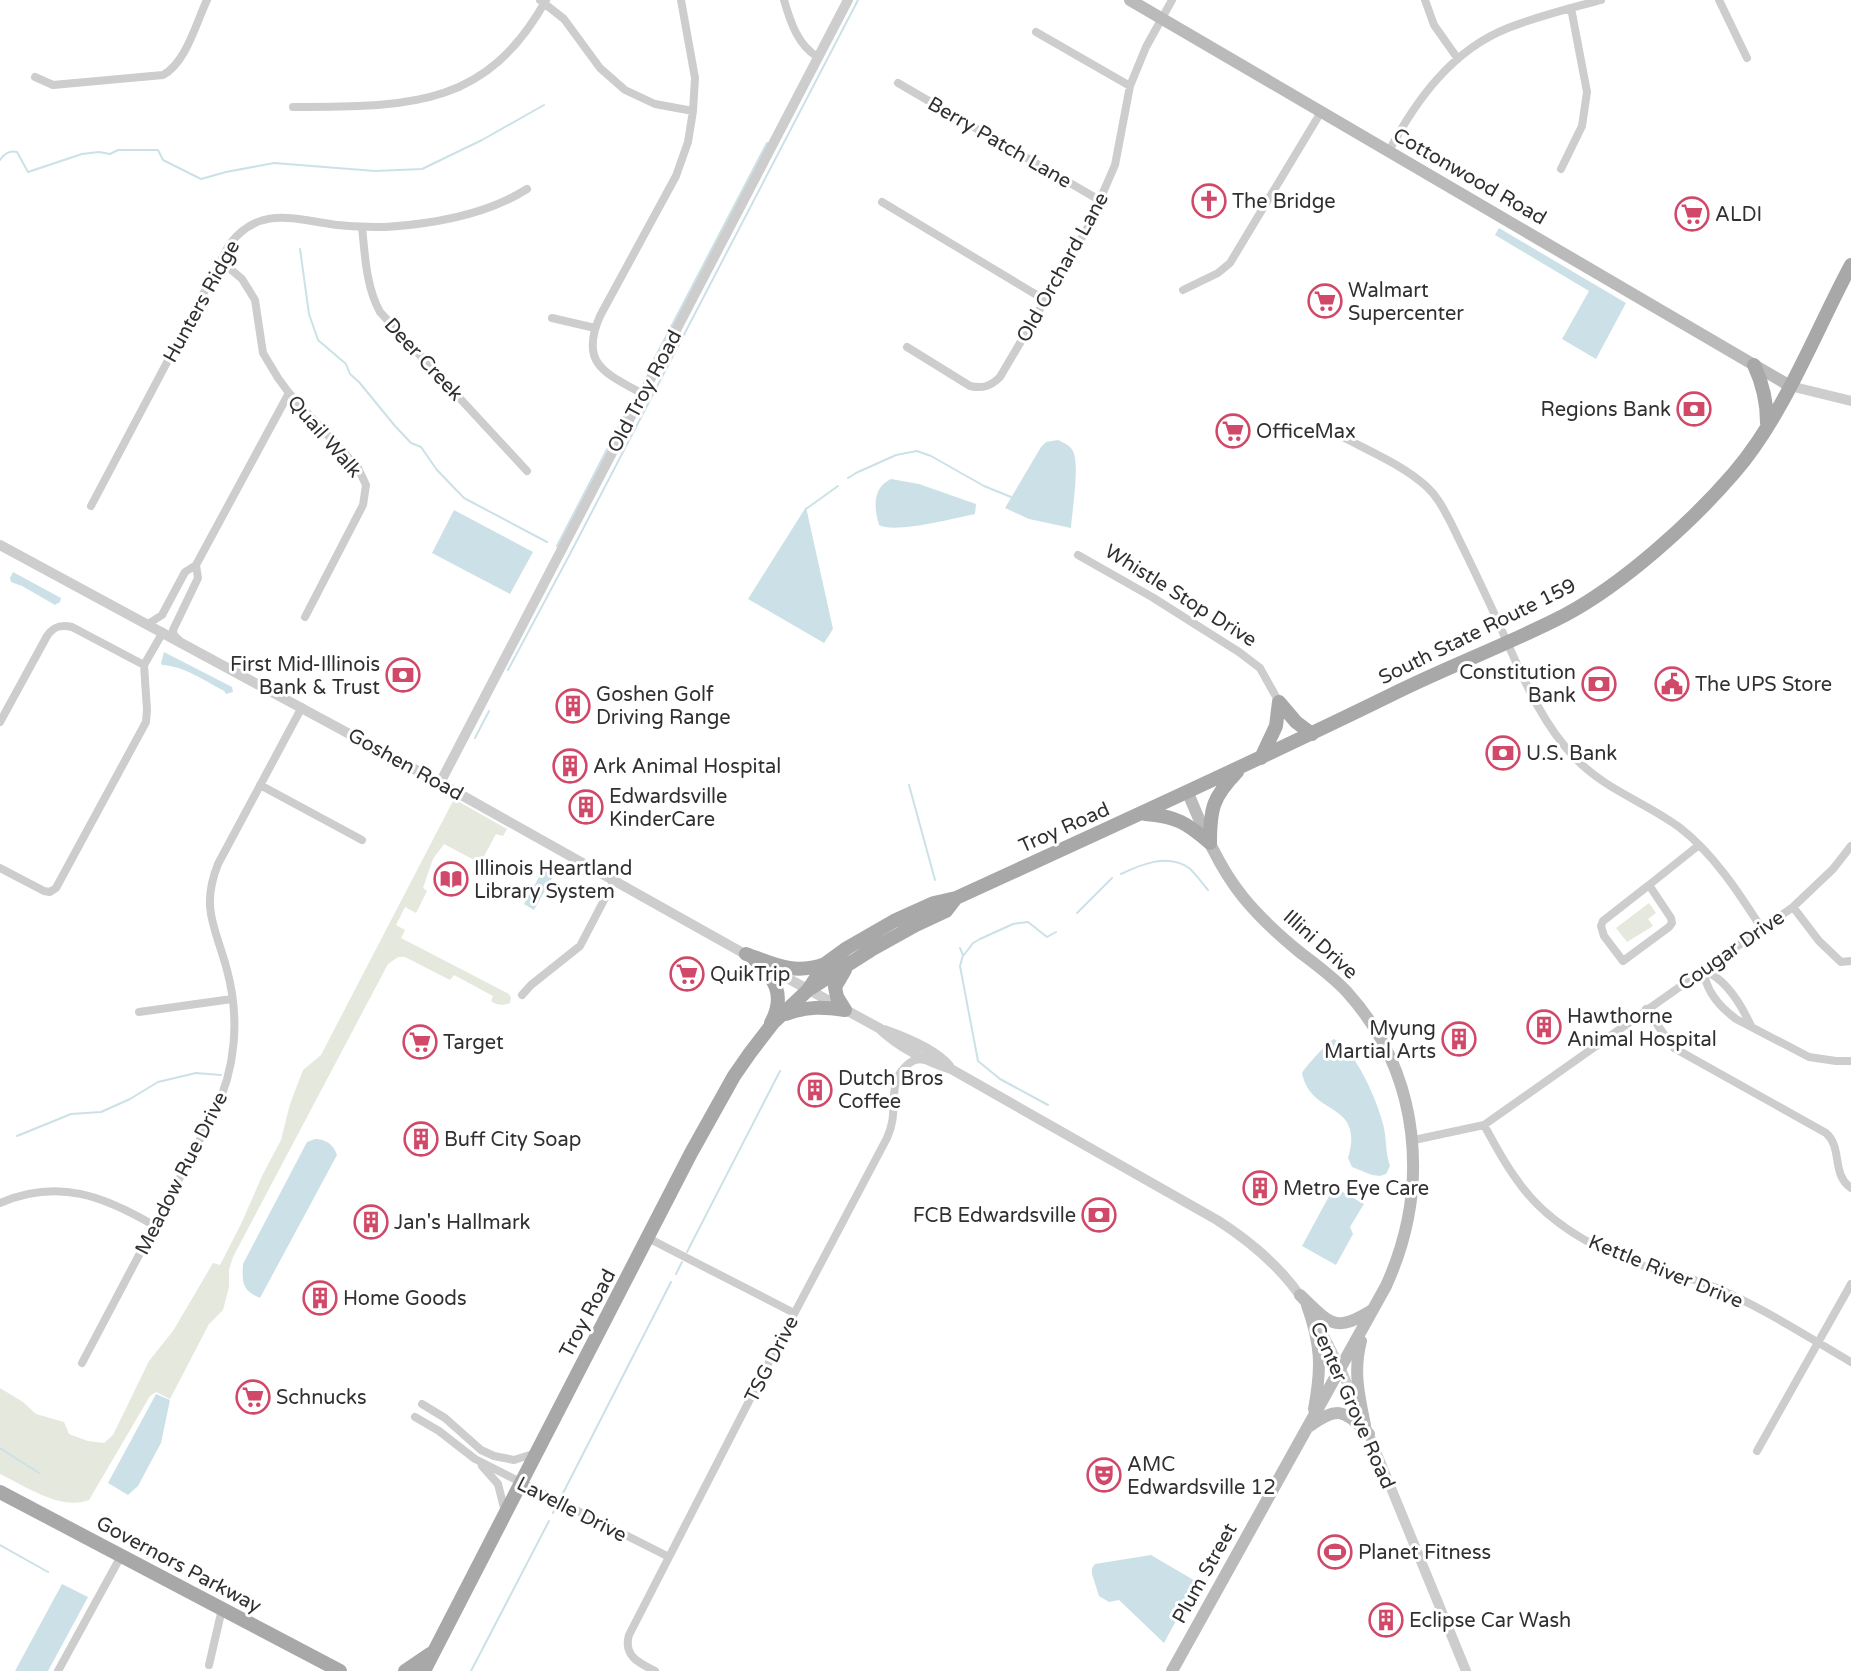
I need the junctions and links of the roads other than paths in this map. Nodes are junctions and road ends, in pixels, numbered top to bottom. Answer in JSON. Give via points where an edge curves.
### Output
{"nodes":[{"id":1,"x":207,"y":0,"type":"edge"},
{"id":2,"x":681,"y":0,"type":"edge"},
{"id":3,"x":784,"y":0,"type":"edge"},
{"id":4,"x":848,"y":0,"type":"edge"},
{"id":5,"x":1130,"y":0,"type":"edge"},
{"id":6,"x":1172,"y":0,"type":"edge"},
{"id":7,"x":1425,"y":0,"type":"edge"},
{"id":8,"x":1601,"y":0,"type":"edge"},
{"id":9,"x":1719,"y":0,"type":"edge"},
{"id":10,"x":543,"y":1,"type":"edge"},
{"id":11,"x":1571,"y":8,"type":"junction"},
{"id":12,"x":1162,"y":19,"type":"junction"},
{"id":13,"x":1036,"y":32,"type":"dead end"},
{"id":14,"x":818,"y":57,"type":"junction"},
{"id":15,"x":1748,"y":58,"type":"dead end"},
{"id":16,"x":1458,"y":59,"type":"junction"},
{"id":17,"x":35,"y":77,"type":"dead end"},
{"id":18,"x":898,"y":83,"type":"dead end"},
{"id":19,"x":1130,"y":86,"type":"junction"},
{"id":20,"x":293,"y":107,"type":"dead end"},
{"id":21,"x":693,"y":111,"type":"junction"},
{"id":22,"x":1321,"y":112,"type":"junction"},
{"id":23,"x":1389,"y":151,"type":"junction"},
{"id":24,"x":1561,"y":169,"type":"dead end"},
{"id":25,"x":527,"y":189,"type":"dead end"},
{"id":26,"x":1101,"y":201,"type":"junction"},
{"id":27,"x":882,"y":202,"type":"dead end"},
{"id":28,"x":362,"y":227,"type":"junction"},
{"id":29,"x":221,"y":261,"type":"junction"},
{"id":30,"x":1851,"y":265,"type":"edge"},
{"id":31,"x":1184,"y":290,"type":"dead end"},
{"id":32,"x":1045,"y":300,"type":"junction"},
{"id":33,"x":552,"y":318,"type":"dead end"},
{"id":34,"x":595,"y":328,"type":"junction"},
{"id":35,"x":907,"y":347,"type":"dead end"},
{"id":36,"x":1754,"y":365,"type":"junction"},
{"id":37,"x":1790,"y":386,"type":"junction"},
{"id":38,"x":289,"y":393,"type":"junction"},
{"id":39,"x":643,"y":394,"type":"junction"},
{"id":40,"x":1851,"y":401,"type":"edge"},
{"id":41,"x":1767,"y":426,"type":"junction"},
{"id":42,"x":1341,"y":436,"type":"dead end"},
{"id":43,"x":527,"y":471,"type":"dead end"},
{"id":44,"x":92,"y":506,"type":"dead end"},
{"id":45,"x":0,"y":545,"type":"edge"},
{"id":46,"x":1078,"y":555,"type":"dead end"},
{"id":47,"x":196,"y":565,"type":"junction"},
{"id":48,"x":305,"y":617,"type":"dead end"},
{"id":49,"x":148,"y":624,"type":"junction"},
{"id":50,"x":163,"y":632,"type":"junction"},
{"id":51,"x":180,"y":641,"type":"junction"},
{"id":52,"x":1507,"y":643,"type":"junction"},
{"id":53,"x":144,"y":665,"type":"junction"},
{"id":54,"x":1279,"y":702,"type":"junction"},
{"id":55,"x":302,"y":707,"type":"junction"},
{"id":56,"x":0,"y":722,"type":"edge"},
{"id":57,"x":1312,"y":734,"type":"junction"},
{"id":58,"x":1261,"y":758,"type":"junction"},
{"id":59,"x":1242,"y":767,"type":"junction"},
{"id":60,"x":440,"y":783,"type":"junction"},
{"id":61,"x":260,"y":786,"type":"junction"},
{"id":62,"x":1188,"y":793,"type":"junction"},
{"id":63,"x":1142,"y":813,"type":"junction"},
{"id":64,"x":362,"y":840,"type":"dead end"},
{"id":65,"x":1210,"y":843,"type":"junction"},
{"id":66,"x":1699,"y":845,"type":"junction"},
{"id":67,"x":1851,"y":846,"type":"edge"},
{"id":68,"x":0,"y":868,"type":"edge"},
{"id":69,"x":614,"y":880,"type":"junction"},
{"id":70,"x":1649,"y":885,"type":"junction"},
{"id":71,"x":956,"y":898,"type":"junction"},
{"id":72,"x":1793,"y":907,"type":"junction"},
{"id":73,"x":1762,"y":929,"type":"junction"},
{"id":74,"x":749,"y":956,"type":"junction"},
{"id":75,"x":1851,"y":961,"type":"edge"},
{"id":76,"x":825,"y":964,"type":"junction"},
{"id":77,"x":848,"y":965,"type":"junction"},
{"id":78,"x":1704,"y":970,"type":"junction"},
{"id":79,"x":808,"y":990,"type":"junction"},
{"id":80,"x":522,"y":995,"type":"dead end"},
{"id":81,"x":232,"y":999,"type":"junction"},
{"id":82,"x":1646,"y":1009,"type":"junction"},
{"id":83,"x":845,"y":1010,"type":"junction"},
{"id":84,"x":140,"y":1012,"type":"dead end"},
{"id":85,"x":774,"y":1023,"type":"junction"},
{"id":86,"x":1751,"y":1026,"type":"junction"},
{"id":87,"x":879,"y":1028,"type":"junction"},
{"id":88,"x":1851,"y":1061,"type":"edge"},
{"id":89,"x":936,"y":1065,"type":"junction"},
{"id":90,"x":951,"y":1069,"type":"junction"},
{"id":91,"x":1484,"y":1125,"type":"junction"},
{"id":92,"x":1414,"y":1140,"type":"junction"},
{"id":93,"x":1851,"y":1188,"type":"edge"},
{"id":94,"x":1,"y":1200,"type":"edge"},
{"id":95,"x":155,"y":1226,"type":"junction"},
{"id":96,"x":648,"y":1238,"type":"junction"},
{"id":97,"x":1851,"y":1284,"type":"edge"},
{"id":98,"x":1303,"y":1300,"type":"junction"},
{"id":99,"x":1376,"y":1307,"type":"junction"},
{"id":100,"x":794,"y":1313,"type":"junction"},
{"id":101,"x":1817,"y":1342,"type":"junction"},
{"id":102,"x":1851,"y":1362,"type":"edge"},
{"id":103,"x":82,"y":1363,"type":"dead end"},
{"id":104,"x":1341,"y":1369,"type":"junction"},
{"id":105,"x":422,"y":1404,"type":"dead end"},
{"id":106,"x":415,"y":1417,"type":"dead end"},
{"id":107,"x":1310,"y":1425,"type":"junction"},
{"id":108,"x":1367,"y":1430,"type":"junction"},
{"id":109,"x":1757,"y":1451,"type":"dead end"},
{"id":110,"x":536,"y":1453,"type":"junction"},
{"id":111,"x":475,"y":1459,"type":"junction"},
{"id":112,"x":520,"y":1483,"type":"junction"},
{"id":113,"x":0,"y":1492,"type":"edge"},
{"id":114,"x":505,"y":1512,"type":"junction"},
{"id":115,"x":121,"y":1556,"type":"junction"},
{"id":116,"x":669,"y":1557,"type":"junction"},
{"id":117,"x":222,"y":1609,"type":"junction"},
{"id":118,"x":434,"y":1650,"type":"junction"},
{"id":119,"x":209,"y":1665,"type":"dead end"},
{"id":120,"x":58,"y":1671,"type":"edge"},
{"id":121,"x":340,"y":1671,"type":"edge"},
{"id":122,"x":405,"y":1671,"type":"edge"},
{"id":123,"x":424,"y":1671,"type":"edge"},
{"id":124,"x":654,"y":1671,"type":"edge"},
{"id":125,"x":1172,"y":1671,"type":"edge"},
{"id":126,"x":1466,"y":1671,"type":"edge"}],
"edges":[{"from":1,"to":17,"type":"street","via":[[181,58],[163,75],[53,85]]},
{"from":2,"to":21,"type":"street","via":[[693,66]]},
{"from":3,"to":14,"type":"street","via":[[800,40]]},
{"from":4,"to":14,"type":"street","name":"Old Troy Road"},
{"from":5,"to":12,"type":"main road","name":"Cottonwood Road"},
{"from":6,"to":12,"type":"street","name":"Old Orchard Lane"},
{"from":7,"to":16,"type":"street","via":[[1434,25]]},
{"from":8,"to":11,"type":"street"},
{"from":9,"to":15,"type":"street"},
{"from":10,"to":20,"type":"street","via":[[506,56],[460,87],[424,99]]},
{"from":10,"to":21,"type":"street","via":[[572,28],[600,68],[625,90],[655,104]]},
{"from":11,"to":16,"type":"street","via":[[1507,28]]},
{"from":11,"to":24,"type":"street","via":[[1587,92],[1582,126]]},
{"from":12,"to":19,"type":"street","name":"Old Orchard Lane"},
{"from":12,"to":22,"type":"main road","name":"Cottonwood Road"},
{"from":13,"to":19,"type":"street"},
{"from":14,"to":39,"type":"street","name":"Old Troy Road"},
{"from":16,"to":23,"type":"street","via":[[1418,102]]},
{"from":18,"to":26,"type":"street","name":"Berry Patch Lane"},
{"from":19,"to":26,"type":"street","name":"Old Orchard Lane","via":[[1115,165]]},
{"from":21,"to":34,"type":"street","via":[[688,142],[676,176]]},
{"from":22,"to":23,"type":"main road","name":"Cottonwood Road"},
{"from":22,"to":31,"type":"street","via":[[1230,263]]},
{"from":23,"to":36,"type":"main road","name":"Cottonwood Road"},
{"from":25,"to":28,"type":"street","name":"Hunters Ridge","via":[[505,202],[452,218]]},
{"from":26,"to":32,"type":"street","name":"Old Orchard Lane"},
{"from":27,"to":32,"type":"street"},
{"from":28,"to":29,"type":"street","name":"Hunters Ridge","via":[[291,217],[265,219],[236,236]]},
{"from":28,"to":43,"type":"street","name":"Deer Creek","via":[[368,278],[380,312]]},
{"from":29,"to":38,"type":"street","name":"Quail Walk","via":[[250,289],[257,306],[263,353]]},
{"from":29,"to":44,"type":"street","name":"Hunters Ridge"},
{"from":30,"to":37,"type":"main road","name":"South State Route 159"},
{"from":32,"to":35,"type":"street","name":"Old Orchard Lane","via":[[1000,377],[988,386],[970,386]]},
{"from":33,"to":34,"type":"street"},
{"from":34,"to":39,"type":"street","via":[[592,350],[605,373]]},
{"from":36,"to":37,"type":"main road","name":"Cottonwood Road"},
{"from":36,"to":41,"type":"main road","via":[[1765,395]]},
{"from":37,"to":40,"type":"street"},
{"from":37,"to":41,"type":"main road","name":"South State Route 159"},
{"from":38,"to":47,"type":"street"},
{"from":38,"to":48,"type":"street","name":"Quail Walk","via":[[352,460],[366,485],[363,505]]},
{"from":39,"to":60,"type":"street","name":"Old Troy Road"},
{"from":41,"to":52,"type":"main road","name":"South State Route 159","via":[[1734,472],[1656,550],[1568,613]]},
{"from":42,"to":52,"type":"street","via":[[1428,488],[1484,590]]},
{"from":45,"to":49,"type":"street","name":"Goshen Road"},
{"from":46,"to":54,"type":"street","name":"Whistle Stop Drive","via":[[1239,652],[1260,668]]},
{"from":47,"to":49,"type":"street","via":[[185,572],[162,615]]},
{"from":47,"to":51,"type":"street","via":[[198,578],[173,630]]},
{"from":49,"to":50,"type":"street","name":"Goshen Road"},
{"from":50,"to":51,"type":"street","name":"Goshen Road"},
{"from":50,"to":53,"type":"street"},
{"from":51,"to":55,"type":"street","name":"Goshen Road"},
{"from":52,"to":57,"type":"main road","name":"South State Route 159"},
{"from":52,"to":66,"type":"street","via":[[1548,724],[1578,760],[1604,783],[1660,815]]},
{"from":53,"to":56,"type":"street","via":[[72,627],[57,627],[47,636]]},
{"from":53,"to":68,"type":"street","via":[[146,722],[56,888],[48,892]]},
{"from":54,"to":57,"type":"main road","name":"Whistle Stop Drive"},
{"from":54,"to":58,"type":"main road","via":[[1276,726]]},
{"from":55,"to":60,"type":"street","name":"Goshen Road"},
{"from":55,"to":61,"type":"street","name":"Meadow Rue Drive"},
{"from":57,"to":58,"type":"main road","name":"South State Route 159"},
{"from":58,"to":59,"type":"main road","name":"South State Route 159"},
{"from":59,"to":62,"type":"main road","name":"South State Route 159"},
{"from":59,"to":65,"type":"main road","via":[[1213,804]]},
{"from":60,"to":69,"type":"street","name":"Goshen Road"},
{"from":61,"to":64,"type":"street"},
{"from":61,"to":81,"type":"street","name":"Meadow Rue Drive","via":[[218,864],[210,892],[209,912]]},
{"from":62,"to":63,"type":"main road","name":"Troy Road"},
{"from":62,"to":65,"type":"main road","name":"Illini Drive"},
{"from":63,"to":65,"type":"main road","via":[[1172,816]]},
{"from":63,"to":71,"type":"main road","name":"Troy Road"},
{"from":65,"to":92,"type":"main road","name":"Illini Drive","via":[[1230,879],[1256,912],[1323,969],[1367,1016],[1394,1065]]},
{"from":66,"to":70,"type":"street"},
{"from":66,"to":73,"type":"street"},
{"from":67,"to":72,"type":"street","name":"Cougar Drive"},
{"from":69,"to":74,"type":"street","name":"Goshen Road"},
{"from":69,"to":80,"type":"street","via":[[580,946]]},
{"from":70,"to":70,"type":"street","via":[[1600,926],[1623,961],[1672,923]]},
{"from":71,"to":76,"type":"main road","name":"Troy Road","via":[[894,921]]},
{"from":71,"to":77,"type":"main road","name":"Troy Road","via":[[946,911]]},
{"from":72,"to":73,"type":"street","name":"Cougar Drive"},
{"from":72,"to":75,"type":"street","via":[[1841,962]]},
{"from":73,"to":78,"type":"street","name":"Cougar Drive"},
{"from":74,"to":76,"type":"main road","via":[[795,970]]},
{"from":74,"to":79,"type":"street","name":"Goshen Road"},
{"from":74,"to":85,"type":"main road","via":[[776,986]]},
{"from":76,"to":79,"type":"main road","name":"Troy Road"},
{"from":77,"to":79,"type":"main road","name":"Troy Road"},
{"from":77,"to":83,"type":"main road","via":[[835,987]]},
{"from":78,"to":82,"type":"street","name":"Cougar Drive"},
{"from":78,"to":86,"type":"street","via":[[1716,975],[1727,987]]},
{"from":78,"to":86,"type":"street","via":[[1705,982],[1725,1011]]},
{"from":79,"to":83,"type":"street","name":"Center Grove Road"},
{"from":79,"to":85,"type":"main road","name":"Troy Road"},
{"from":81,"to":84,"type":"street"},
{"from":81,"to":95,"type":"street","name":"Meadow Rue Drive","via":[[233,1052],[225,1088]]},
{"from":82,"to":91,"type":"street","name":"Cougar Drive"},
{"from":82,"to":93,"type":"street","via":[[1674,1048],[1826,1133],[1835,1144],[1839,1173]]},
{"from":83,"to":85,"type":"main road","via":[[804,1008]]},
{"from":83,"to":87,"type":"street","name":"Center Grove Road"},
{"from":85,"to":96,"type":"main road","name":"Troy Road","via":[[734,1076]]},
{"from":86,"to":88,"type":"street","via":[[1809,1057]]},
{"from":87,"to":89,"type":"street","name":"Center Grove Road","via":[[890,1039]]},
{"from":87,"to":90,"type":"street","name":"Center Grove Road","via":[[927,1050]]},
{"from":89,"to":90,"type":"street","name":"Center Grove Road"},
{"from":89,"to":100,"type":"street","name":"TSG Drive","via":[[921,1058],[912,1060],[897,1078],[892,1126]]},
{"from":90,"to":98,"type":"street","name":"Center Grove Road","via":[[1230,1228],[1271,1262]]},
{"from":91,"to":92,"type":"street","name":"Cougar Drive"},
{"from":91,"to":101,"type":"street","name":"Kettle River Drive","via":[[1532,1199],[1575,1234],[1623,1258],[1729,1293]]},
{"from":92,"to":99,"type":"main road","name":"Illini Drive","via":[[1411,1207],[1402,1247]]},
{"from":94,"to":95,"type":"street","via":[[41,1192],[73,1192],[109,1202]]},
{"from":95,"to":103,"type":"street","name":"Meadow Rue Drive"},
{"from":96,"to":100,"type":"street"},
{"from":96,"to":110,"type":"main road","name":"Troy Road"},
{"from":97,"to":101,"type":"street"},
{"from":98,"to":99,"type":"main road","via":[[1324,1318],[1340,1324],[1354,1321]]},
{"from":98,"to":104,"type":"street","name":"Center Grove Road"},
{"from":98,"to":107,"type":"main road","via":[[1317,1336],[1320,1363]]},
{"from":99,"to":104,"type":"main road","name":"Illini Drive"},
{"from":99,"to":108,"type":"main road","via":[[1356,1361]]},
{"from":100,"to":116,"type":"street","name":"TSG Drive"},
{"from":101,"to":102,"type":"street","name":"Kettle River Drive"},
{"from":101,"to":109,"type":"street"},
{"from":104,"to":107,"type":"main road","name":"Plum Street"},
{"from":104,"to":108,"type":"street","name":"Center Grove Road"},
{"from":105,"to":110,"type":"street","name":"Lavelle Drive","via":[[494,1456],[514,1460]]},
{"from":106,"to":111,"type":"street","name":"Lavelle Drive"},
{"from":107,"to":108,"type":"main road","via":[[1337,1412]]},
{"from":107,"to":125,"type":"main road","name":"Plum Street"},
{"from":108,"to":126,"type":"street","name":"Center Grove Road"},
{"from":110,"to":112,"type":"main road","name":"Troy Road"},
{"from":111,"to":112,"type":"street","name":"Lavelle Drive"},
{"from":111,"to":114,"type":"street","name":"Lavelle Drive","via":[[498,1484]]},
{"from":112,"to":114,"type":"main road","name":"Troy Road"},
{"from":112,"to":116,"type":"street","name":"Lavelle Drive"},
{"from":113,"to":115,"type":"main road","name":"Governors Parkway"},
{"from":114,"to":118,"type":"main road","name":"Troy Road"},
{"from":115,"to":117,"type":"main road","name":"Governors Parkway"},
{"from":115,"to":120,"type":"street"},
{"from":116,"to":124,"type":"street","name":"TSG Drive","via":[[628,1641],[631,1655]]},
{"from":117,"to":119,"type":"street"},
{"from":117,"to":121,"type":"main road","name":"Governors Parkway"},
{"from":118,"to":122,"type":"main road"},
{"from":118,"to":123,"type":"main road","name":"Troy Road"}]}
